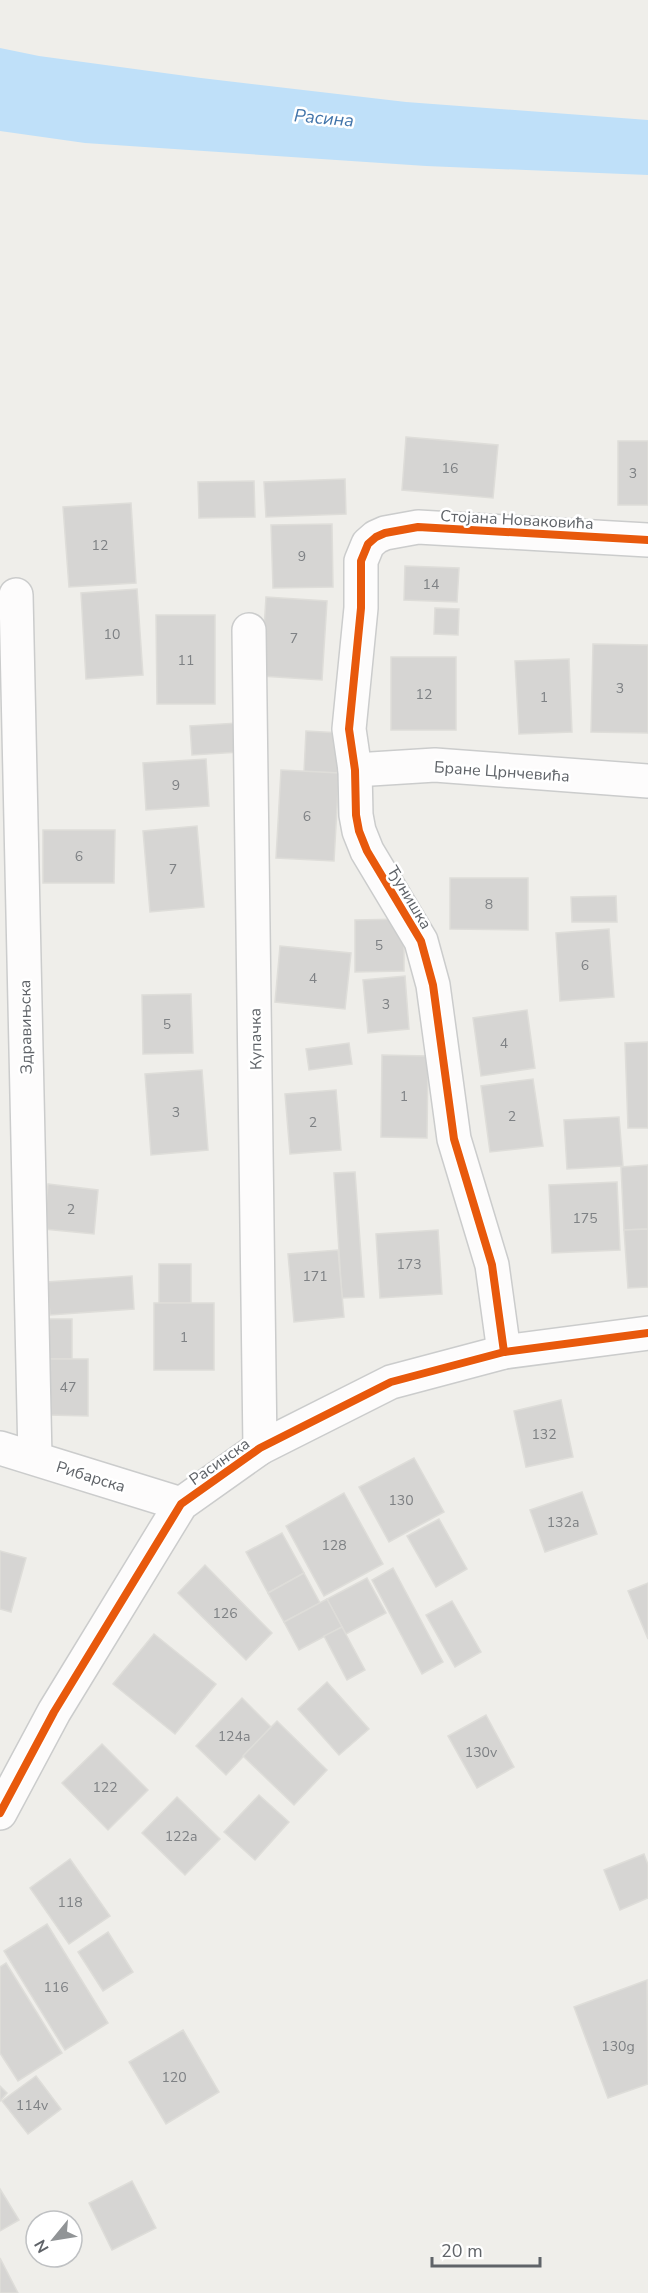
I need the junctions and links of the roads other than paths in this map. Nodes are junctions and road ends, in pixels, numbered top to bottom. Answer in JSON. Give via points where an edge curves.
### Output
{"nodes":[{"id":1,"x":385,"y":533,"type":"joint"},
{"id":2,"x":648,"y":540,"type":"edge"},
{"id":3,"x":16,"y":595,"type":"dead end"},
{"id":4,"x":249,"y":630,"type":"dead end"},
{"id":5,"x":355,"y":770,"type":"junction"},
{"id":6,"x":648,"y":781,"type":"edge"},
{"id":7,"x":648,"y":1333,"type":"edge"},
{"id":8,"x":504,"y":1352,"type":"junction"},
{"id":9,"x":0,"y":1448,"type":"edge"},
{"id":10,"x":260,"y":1448,"type":"junction"},
{"id":11,"x":35,"y":1458,"type":"junction"},
{"id":12,"x":182,"y":1504,"type":"junction"},
{"id":13,"x":0,"y":1813,"type":"edge"}],
"edges":[{"from":1,"to":2,"type":"street","name":"Стојана Новаковића","via":[[418,527]]},
{"from":1,"to":5,"type":"street","name":"Ђунишка","via":[[368,544],[361,561],[361,608],[349,729]]},
{"from":3,"to":11,"type":"street","name":"Здравињска"},
{"from":4,"to":10,"type":"street","name":"Купачка"},
{"from":5,"to":6,"type":"street","name":"Бране Црнчевића","via":[[435,765]]},
{"from":5,"to":8,"type":"street","name":"Ђунишка","via":[[359,831],[421,941],[433,985],[454,1139],[492,1265]]},
{"from":7,"to":8,"type":"street","name":"Расинска"},
{"from":8,"to":10,"type":"street","name":"Расинска","via":[[391,1382]]},
{"from":9,"to":11,"type":"street","name":"Рибарска"},
{"from":10,"to":12,"type":"street","name":"Расинска"},
{"from":11,"to":12,"type":"street","name":"Рибарска"},
{"from":12,"to":13,"type":"street","name":"Расинска","via":[[54,1712]]}]}
